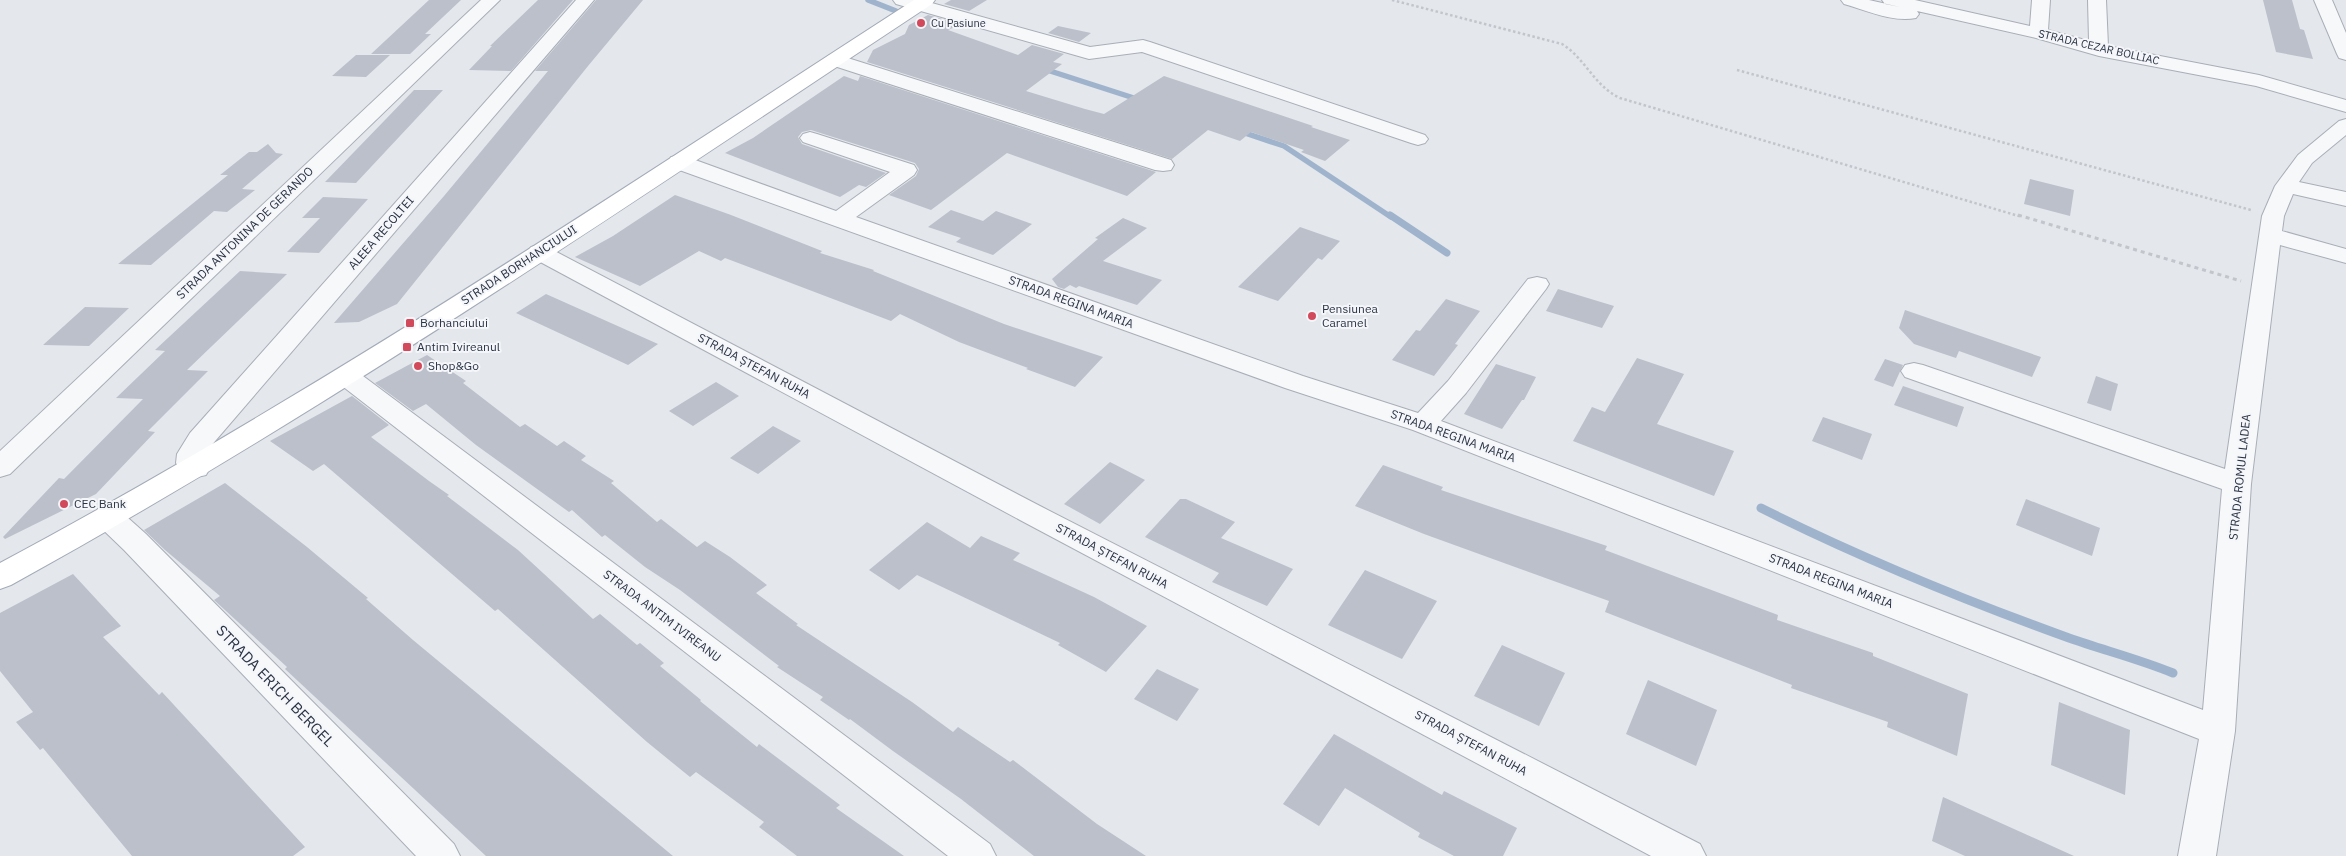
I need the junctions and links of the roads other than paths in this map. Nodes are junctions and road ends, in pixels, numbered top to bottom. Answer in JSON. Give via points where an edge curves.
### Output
{"nodes":[{"id":1,"x":491,"y":0,"type":"edge"},
{"id":2,"x":585,"y":0,"type":"edge"},
{"id":3,"x":1850,"y":0,"type":"edge"},
{"id":4,"x":1891,"y":0,"type":"edge"},
{"id":5,"x":2041,"y":0,"type":"edge"},
{"id":6,"x":2097,"y":0,"type":"edge"},
{"id":7,"x":2322,"y":0,"type":"edge"},
{"id":8,"x":916,"y":2,"type":"edge"},
{"id":9,"x":1941,"y":12,"type":"junction"},
{"id":10,"x":2039,"y":33,"type":"junction"},
{"id":11,"x":2099,"y":50,"type":"junction"},
{"id":12,"x":2346,"y":54,"type":"edge"},
{"id":13,"x":835,"y":60,"type":"junction"},
{"id":14,"x":2346,"y":106,"type":"edge"},
{"id":15,"x":2346,"y":125,"type":"edge"},
{"id":16,"x":810,"y":138,"type":"dead end"},
{"id":17,"x":1418,"y":139,"type":"dead end"},
{"id":18,"x":680,"y":162,"type":"junction"},
{"id":19,"x":1163,"y":165,"type":"dead end"},
{"id":20,"x":2286,"y":186,"type":"junction"},
{"id":21,"x":2346,"y":199,"type":"edge"},
{"id":22,"x":839,"y":218,"type":"junction"},
{"id":23,"x":2271,"y":226,"type":"junction"},
{"id":24,"x":539,"y":252,"type":"junction"},
{"id":25,"x":2346,"y":256,"type":"edge"},
{"id":26,"x":1537,"y":284,"type":"dead end"},
{"id":27,"x":1914,"y":371,"type":"dead end"},
{"id":28,"x":346,"y":376,"type":"junction"},
{"id":29,"x":1423,"y":424,"type":"junction"},
{"id":30,"x":0,"y":467,"type":"edge"},
{"id":31,"x":196,"y":468,"type":"junction"},
{"id":32,"x":2238,"y":484,"type":"junction"},
{"id":33,"x":108,"y":517,"type":"junction"},
{"id":34,"x":0,"y":577,"type":"edge"},
{"id":35,"x":2218,"y":731,"type":"junction"},
{"id":36,"x":441,"y":856,"type":"edge"},
{"id":37,"x":978,"y":856,"type":"edge"},
{"id":38,"x":1688,"y":856,"type":"edge"},
{"id":39,"x":2197,"y":856,"type":"edge"}],
"edges":[{"from":1,"to":30,"type":"street","name":"STRADA ANTONINA DE GERANDO"},
{"from":2,"to":31,"type":"street","name":"ALEEA RECOLTEI","via":[[200,440],[191,454],[190,463]]},
{"from":3,"to":9,"type":"street","name":"STRADA CEZAR BOLLIAC","via":[[1900,13],[1927,15]]},
{"from":4,"to":9,"type":"street"},
{"from":5,"to":10,"type":"street"},
{"from":6,"to":11,"type":"street"},
{"from":7,"to":12,"type":"street"},
{"from":8,"to":13,"type":"main road","name":"STRADA BORHANCIULUI"},
{"from":8,"to":17,"type":"street","via":[[1090,53],[1143,46]]},
{"from":9,"to":10,"type":"street","name":"STRADA CEZAR BOLLIAC"},
{"from":10,"to":11,"type":"street","name":"STRADA CEZAR BOLLIAC"},
{"from":11,"to":14,"type":"street","name":"STRADA CEZAR BOLLIAC","via":[[2259,81]]},
{"from":13,"to":18,"type":"main road","name":"STRADA BORHANCIULUI"},
{"from":13,"to":19,"type":"street"},
{"from":15,"to":20,"type":"street","name":"STRADA ROMUL LADEA","via":[[2306,159]]},
{"from":16,"to":22,"type":"street","via":[[906,170]]},
{"from":18,"to":22,"type":"street","name":"STRADA REGINA MARIA"},
{"from":18,"to":24,"type":"main road","name":"STRADA BORHANCIULUI"},
{"from":20,"to":21,"type":"street"},
{"from":20,"to":23,"type":"street","name":"STRADA ROMUL LADEA"},
{"from":22,"to":29,"type":"street","name":"STRADA REGINA MARIA","via":[[1285,379]]},
{"from":23,"to":25,"type":"street"},
{"from":23,"to":32,"type":"street","name":"STRADA ROMUL LADEA"},
{"from":24,"to":28,"type":"main road","name":"STRADA BORHANCIULUI"},
{"from":24,"to":38,"type":"street","name":"STRADA ȘTEFAN RUHA","via":[[1030,513]]},
{"from":26,"to":29,"type":"street","via":[[1457,387]]},
{"from":27,"to":32,"type":"street"},
{"from":28,"to":31,"type":"main road","name":"STRADA BORHANCIULUI"},
{"from":28,"to":37,"type":"street","name":"STRADA ANTIM IVIREANU"},
{"from":29,"to":35,"type":"street","name":"STRADA REGINA MARIA"},
{"from":31,"to":33,"type":"main road","name":"STRADA BORHANCIULUI"},
{"from":32,"to":35,"type":"street","name":"STRADA ROMUL LADEA"},
{"from":33,"to":34,"type":"main road","name":"STRADA BORHANCIULUI"},
{"from":33,"to":36,"type":"street","name":"STRADA ERICH BERGEL"},
{"from":35,"to":39,"type":"street","name":"STRADA ROMUL LADEA"}]}
